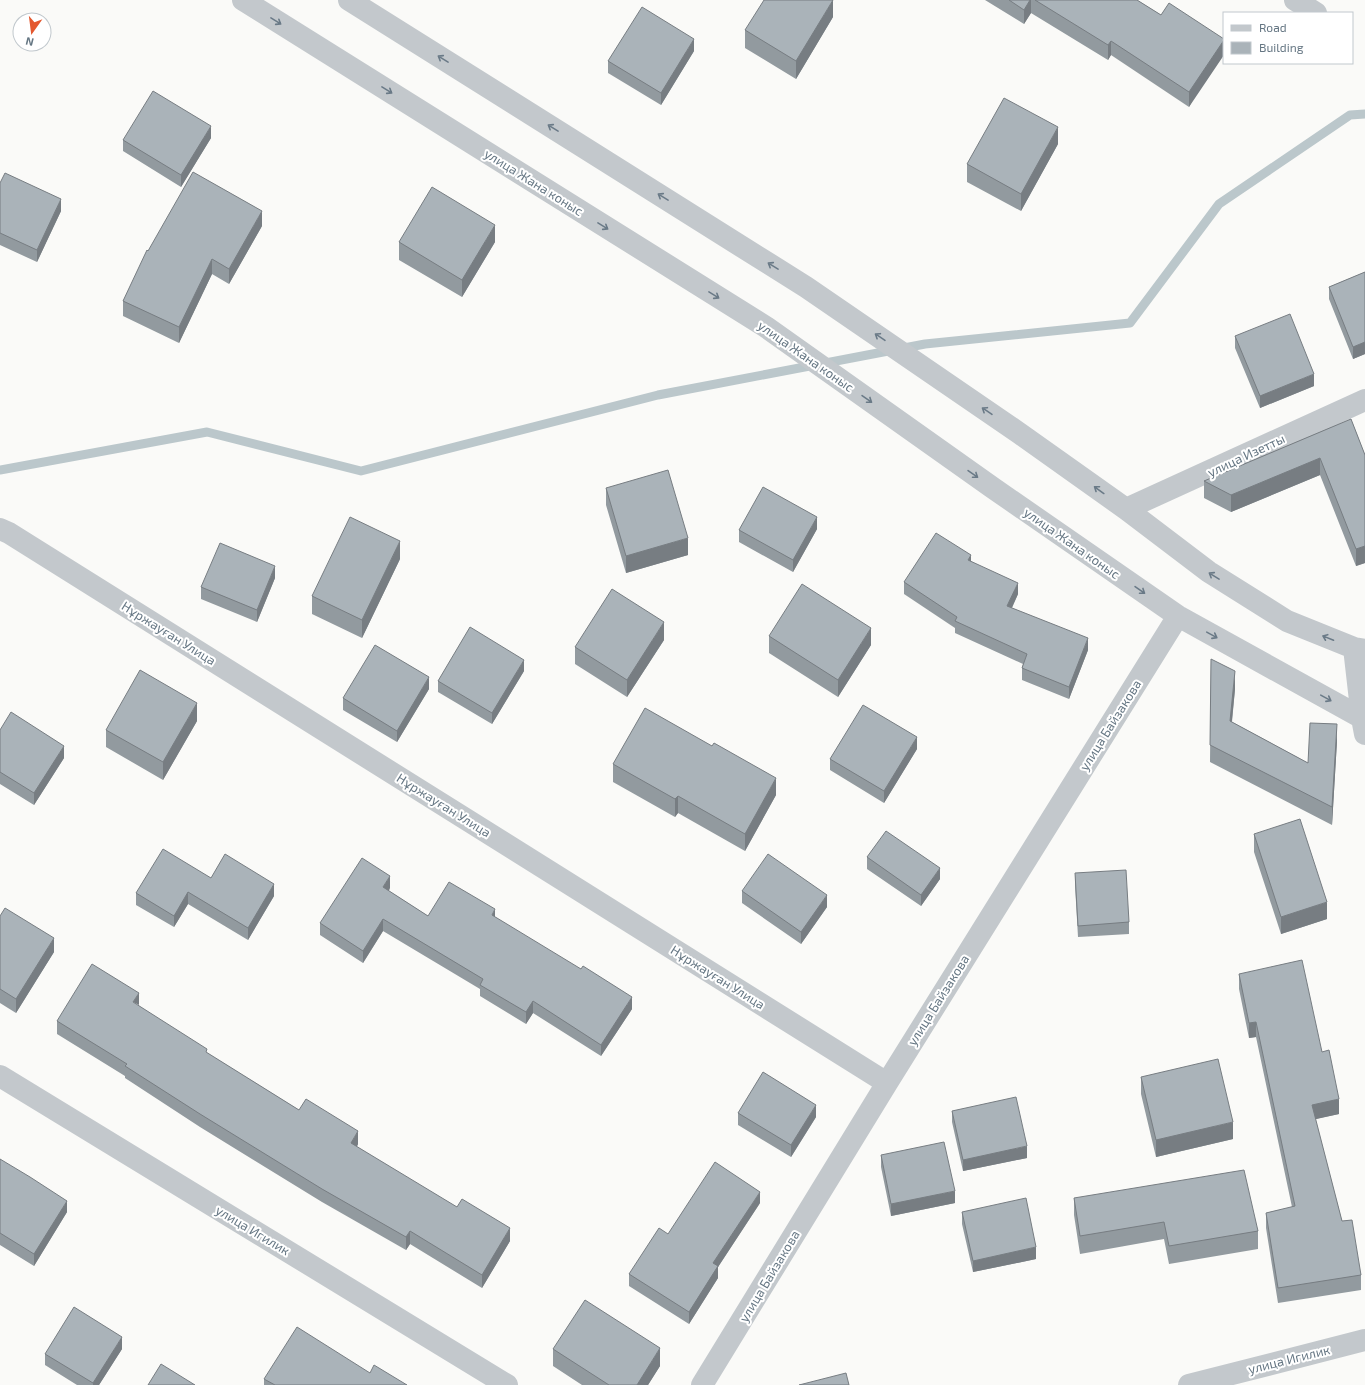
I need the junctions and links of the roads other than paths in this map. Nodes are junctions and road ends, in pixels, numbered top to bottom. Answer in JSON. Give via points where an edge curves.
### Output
{"nodes":[{"id":1,"x":243,"y":0,"type":"edge"},
{"id":2,"x":349,"y":0,"type":"edge"},
{"id":3,"x":1295,"y":0,"type":"edge"},
{"id":4,"x":1314,"y":12,"type":"edge"},
{"id":5,"x":1365,"y":400,"type":"edge"},
{"id":6,"x":1126,"y":509,"type":"junction"},
{"id":7,"x":0,"y":529,"type":"edge"},
{"id":8,"x":1178,"y":616,"type":"junction"},
{"id":9,"x":1360,"y":649,"type":"edge"},
{"id":10,"x":1364,"y":723,"type":"edge"},
{"id":11,"x":0,"y":1076,"type":"edge"},
{"id":12,"x":886,"y":1083,"type":"junction"},
{"id":13,"x":1365,"y":1340,"type":"edge"},
{"id":14,"x":507,"y":1385,"type":"edge"},
{"id":15,"x":702,"y":1385,"type":"edge"},
{"id":16,"x":1189,"y":1385,"type":"edge"}],
"edges":[{"from":1,"to":8,"type":"street","name":"улица Жана коныс","one_way":true,"via":[[766,327]]},
{"from":6,"to":2,"type":"street","one_way":true,"via":[[806,286]]},
{"from":3,"to":4,"type":"street"},
{"from":5,"to":6,"type":"street","name":"улица Изетты"},
{"from":9,"to":6,"type":"street","one_way":true,"via":[[1287,621],[1209,572]]},
{"from":7,"to":12,"type":"street","name":"Нұржауған Улица"},
{"from":8,"to":10,"type":"street","name":"улица Жана коныс","one_way":true},
{"from":8,"to":12,"type":"street","name":"улица Байзакова"},
{"from":9,"to":10,"type":"street"},
{"from":11,"to":14,"type":"street","name":"улица Игилик"},
{"from":12,"to":15,"type":"street","name":"улица Байзакова"},
{"from":13,"to":16,"type":"street","name":"улица Игилик"}]}
